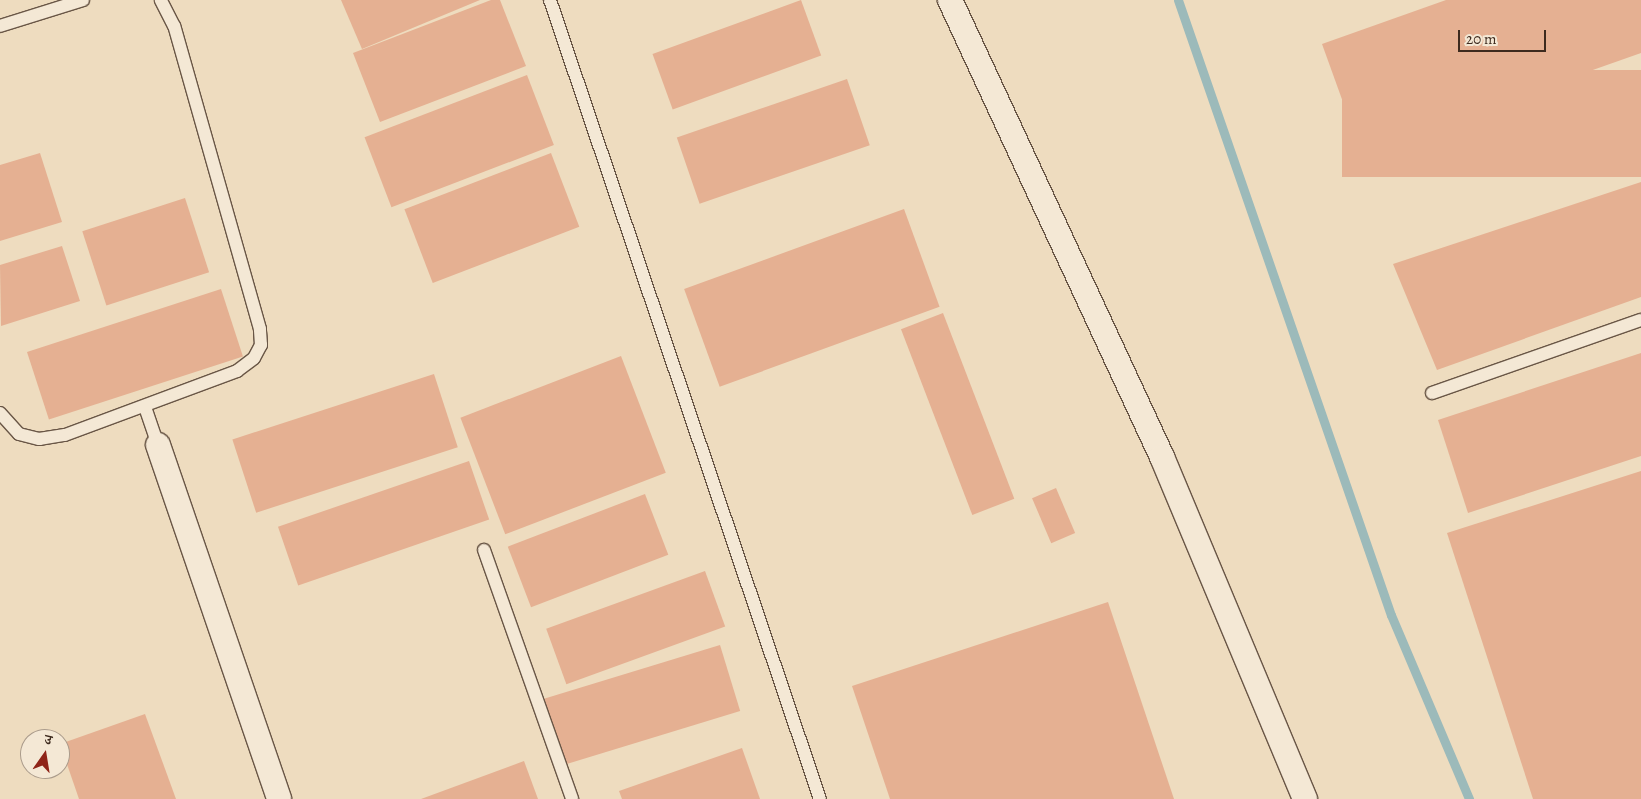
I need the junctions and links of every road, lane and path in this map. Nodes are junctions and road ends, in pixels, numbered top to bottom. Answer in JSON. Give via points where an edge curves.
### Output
{"nodes":[{"id":1,"x":83,"y":0,"type":"edge"},
{"id":2,"x":161,"y":0,"type":"edge"},
{"id":3,"x":550,"y":0,"type":"edge"},
{"id":4,"x":950,"y":0,"type":"edge"},
{"id":5,"x":0,"y":26,"type":"edge"},
{"id":6,"x":1641,"y":320,"type":"edge"},
{"id":7,"x":1432,"y":393,"type":"dead end"},
{"id":8,"x":145,"y":407,"type":"junction"},
{"id":9,"x":0,"y":413,"type":"edge"},
{"id":10,"x":158,"y":444,"type":"joint"},
{"id":11,"x":484,"y":550,"type":"dead end"},
{"id":12,"x":279,"y":799,"type":"edge"},
{"id":13,"x":572,"y":799,"type":"edge"},
{"id":14,"x":820,"y":799,"type":"edge"},
{"id":15,"x":1304,"y":799,"type":"edge"}],
"edges":[{"from":1,"to":5,"type":"lane"},
{"from":2,"to":8,"type":"lane","via":[[177,36],[260,329],[261,345],[254,358],[237,371]]},
{"from":3,"to":14,"type":"lane"},
{"from":4,"to":15,"type":"street","via":[[1162,456]]},
{"from":6,"to":7,"type":"lane"},
{"from":8,"to":9,"type":"lane","via":[[39,439],[19,434]]},
{"from":8,"to":10,"type":"lane"},
{"from":10,"to":12,"type":"street"},
{"from":11,"to":13,"type":"lane"}]}
